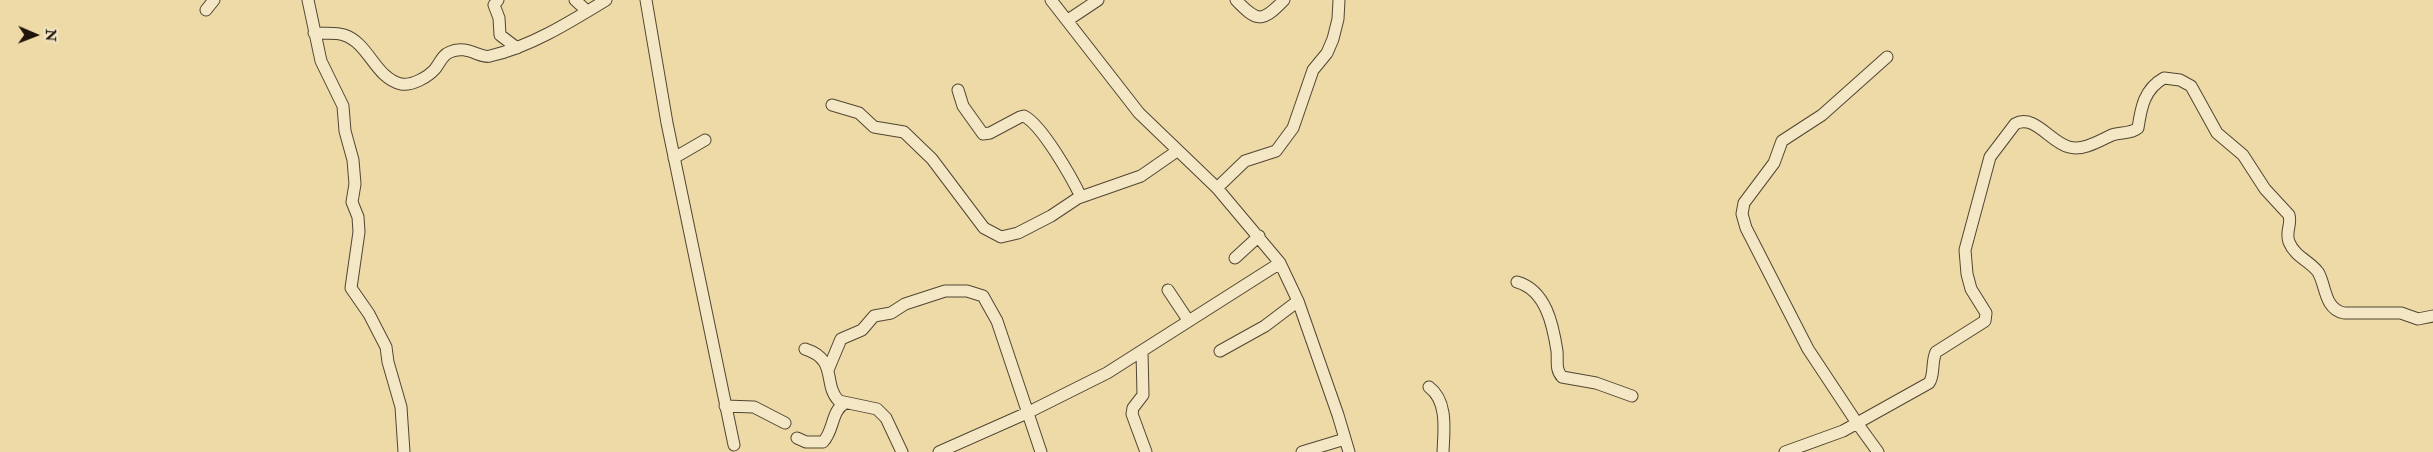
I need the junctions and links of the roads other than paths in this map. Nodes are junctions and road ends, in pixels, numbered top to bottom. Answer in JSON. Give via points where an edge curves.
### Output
{"nodes":[{"id":1,"x":214,"y":0,"type":"edge"},
{"id":2,"x":308,"y":0,"type":"edge"},
{"id":3,"x":498,"y":0,"type":"edge"},
{"id":4,"x":575,"y":0,"type":"edge"},
{"id":5,"x":606,"y":0,"type":"edge"},
{"id":6,"x":646,"y":0,"type":"edge"},
{"id":7,"x":1051,"y":0,"type":"edge"},
{"id":8,"x":1098,"y":0,"type":"edge"},
{"id":9,"x":1236,"y":0,"type":"edge"},
{"id":10,"x":1284,"y":0,"type":"edge"},
{"id":11,"x":1338,"y":0,"type":"edge"},
{"id":12,"x":206,"y":10,"type":"dead end"},
{"id":13,"x":587,"y":11,"type":"junction"},
{"id":14,"x":1068,"y":20,"type":"junction"},
{"id":15,"x":314,"y":32,"type":"junction"},
{"id":16,"x":518,"y":48,"type":"junction"},
{"id":17,"x":1887,"y":57,"type":"dead end"},
{"id":18,"x":958,"y":90,"type":"dead end"},
{"id":19,"x":832,"y":104,"type":"dead end"},
{"id":20,"x":705,"y":140,"type":"dead end"},
{"id":21,"x":1177,"y":151,"type":"junction"},
{"id":22,"x":674,"y":158,"type":"junction"},
{"id":23,"x":1217,"y":188,"type":"junction"},
{"id":24,"x":1081,"y":197,"type":"junction"},
{"id":25,"x":1259,"y":236,"type":"junction"},
{"id":26,"x":1235,"y":258,"type":"dead end"},
{"id":27,"x":1280,"y":262,"type":"junction"},
{"id":28,"x":1517,"y":282,"type":"dead end"},
{"id":29,"x":1168,"y":290,"type":"dead end"},
{"id":30,"x":1298,"y":301,"type":"junction"},
{"id":31,"x":2433,"y":316,"type":"edge"},
{"id":32,"x":1188,"y":320,"type":"junction"},
{"id":33,"x":805,"y":349,"type":"dead end"},
{"id":34,"x":1220,"y":351,"type":"dead end"},
{"id":35,"x":1142,"y":352,"type":"junction"},
{"id":36,"x":828,"y":370,"type":"junction"},
{"id":37,"x":1429,"y":387,"type":"dead end"},
{"id":38,"x":1632,"y":396,"type":"dead end"},
{"id":39,"x":846,"y":403,"type":"junction"},
{"id":40,"x":725,"y":406,"type":"junction"},
{"id":41,"x":1027,"y":413,"type":"junction"},
{"id":42,"x":785,"y":423,"type":"dead end"},
{"id":43,"x":1857,"y":423,"type":"junction"},
{"id":44,"x":797,"y":438,"type":"dead end"},
{"id":45,"x":1345,"y":439,"type":"junction"},
{"id":46,"x":734,"y":445,"type":"dead end"},
{"id":47,"x":404,"y":452,"type":"edge"},
{"id":48,"x":902,"y":452,"type":"edge"},
{"id":49,"x":939,"y":452,"type":"edge"},
{"id":50,"x":1041,"y":452,"type":"edge"},
{"id":51,"x":1146,"y":452,"type":"edge"},
{"id":52,"x":1302,"y":452,"type":"edge"},
{"id":53,"x":1349,"y":452,"type":"edge"},
{"id":54,"x":1443,"y":452,"type":"edge"},
{"id":55,"x":1785,"y":452,"type":"edge"},
{"id":56,"x":1878,"y":452,"type":"edge"}],
"edges":[{"from":1,"to":12,"type":"street"},
{"from":2,"to":15,"type":"street"},
{"from":3,"to":16,"type":"street","via":[[494,5],[500,35]]},
{"from":4,"to":13,"type":"street"},
{"from":5,"to":13,"type":"street"},
{"from":6,"to":22,"type":"street"},
{"from":7,"to":14,"type":"street"},
{"from":8,"to":14,"type":"street"},
{"from":9,"to":10,"type":"street","via":[[1250,16],[1258,18],[1264,17]]},
{"from":11,"to":23,"type":"street","via":[[1333,39],[1327,53],[1313,70],[1292,128],[1276,151],[1245,161]]},
{"from":13,"to":16,"type":"street"},
{"from":14,"to":21,"type":"street","via":[[1140,113]]},
{"from":15,"to":16,"type":"street","via":[[344,35],[367,53],[380,70],[403,84],[415,82],[431,72],[449,52],[467,50],[486,57]]},
{"from":15,"to":47,"type":"street","via":[[322,61],[343,106],[345,131],[353,160],[355,184],[352,202],[359,232],[351,288],[386,346],[401,407]]},
{"from":17,"to":43,"type":"street","via":[[1822,115],[1782,141],[1774,163],[1747,198],[1742,210],[1746,228],[1808,350]]},
{"from":18,"to":24,"type":"street","via":[[963,106],[983,134],[1020,117],[1032,121],[1068,172]]},
{"from":19,"to":24,"type":"street","via":[[859,113],[876,128],[904,132],[932,160],[984,228],[1001,237],[1018,233]]},
{"from":20,"to":22,"type":"street"},
{"from":21,"to":23,"type":"street"},
{"from":21,"to":24,"type":"street","via":[[1141,176]]},
{"from":22,"to":40,"type":"street"},
{"from":23,"to":25,"type":"street"},
{"from":25,"to":26,"type":"street"},
{"from":25,"to":27,"type":"street"},
{"from":27,"to":30,"type":"street"},
{"from":27,"to":32,"type":"street"},
{"from":28,"to":38,"type":"street","via":[[1529,287],[1543,302],[1555,345],[1557,368],[1562,377],[1596,383]]},
{"from":29,"to":32,"type":"street"},
{"from":30,"to":34,"type":"street","via":[[1264,326]]},
{"from":30,"to":45,"type":"street"},
{"from":31,"to":43,"type":"street","via":[[2418,319],[2401,313],[2344,313],[2336,310],[2327,298],[2317,271],[2288,241],[2289,215],[2265,189],[2243,155],[2214,129],[2190,86],[2180,80],[2164,78],[2158,81],[2141,105],[2135,131],[2115,134],[2083,148],[2060,144],[2030,122],[2015,124],[1990,157],[1965,250],[1971,289],[1986,313],[1985,321],[1936,352],[1932,379],[1928,383]]},
{"from":32,"to":35,"type":"street"},
{"from":33,"to":36,"type":"street","via":[[819,355]]},
{"from":35,"to":41,"type":"street"},
{"from":35,"to":51,"type":"street","via":[[1143,395],[1132,414]]},
{"from":36,"to":39,"type":"street","via":[[833,393],[839,401]]},
{"from":36,"to":41,"type":"street","via":[[841,339],[862,330],[874,316],[891,313],[934,293],[967,291],[983,296],[991,309]]},
{"from":37,"to":54,"type":"street","via":[[1437,392],[1442,403]]},
{"from":39,"to":44,"type":"street","via":[[837,411],[823,442],[806,442]]},
{"from":39,"to":48,"type":"street","via":[[878,409],[886,418]]},
{"from":40,"to":42,"type":"street","via":[[754,407]]},
{"from":40,"to":46,"type":"street"},
{"from":41,"to":49,"type":"street"},
{"from":41,"to":50,"type":"street"},
{"from":43,"to":55,"type":"street"},
{"from":43,"to":56,"type":"street"},
{"from":45,"to":52,"type":"street"},
{"from":45,"to":53,"type":"street"}]}
